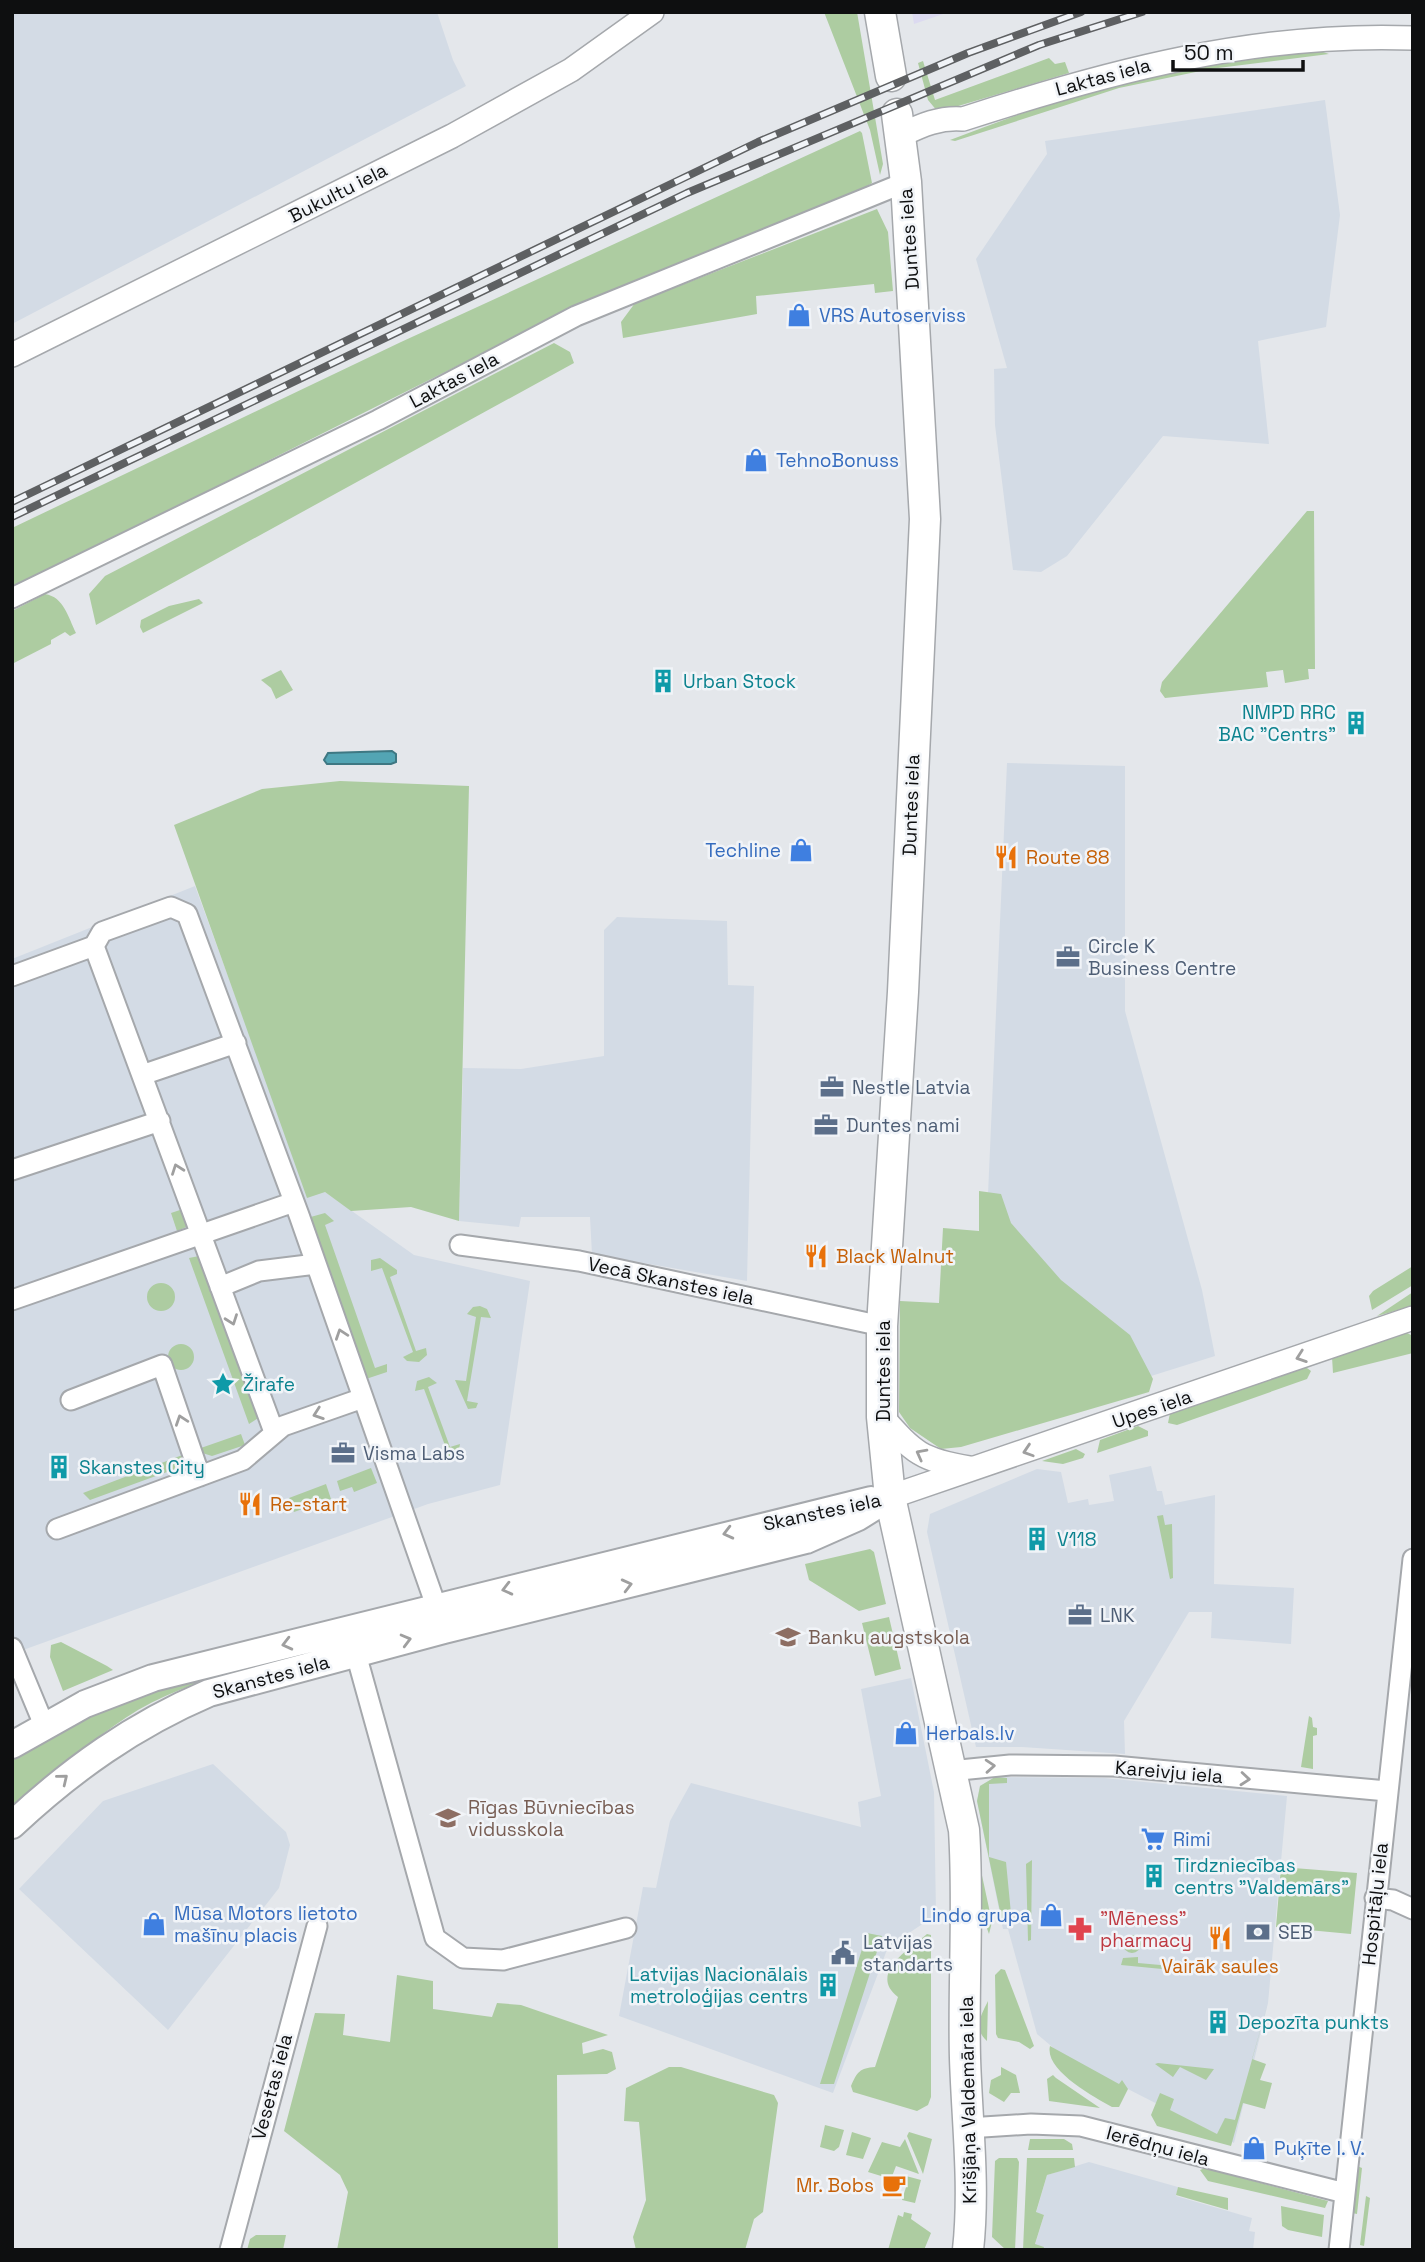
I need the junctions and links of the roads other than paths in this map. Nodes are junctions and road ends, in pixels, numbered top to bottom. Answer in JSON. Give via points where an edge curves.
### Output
{"nodes":[{"id":1,"x":652,"y":12,"type":"edge"},
{"id":2,"x":880,"y":12,"type":"edge"},
{"id":3,"x":1413,"y":38,"type":"edge"},
{"id":4,"x":891,"y":76,"type":"dead end"},
{"id":5,"x":899,"y":125,"type":"joint"},
{"id":6,"x":906,"y":182,"type":"junction"},
{"id":7,"x":12,"y":355,"type":"edge"},
{"id":8,"x":12,"y":598,"type":"edge"},
{"id":9,"x":94,"y":946,"type":"junction"},
{"id":10,"x":12,"y":976,"type":"edge"},
{"id":11,"x":236,"y":1043,"type":"junction"},
{"id":12,"x":142,"y":1075,"type":"junction"},
{"id":13,"x":160,"y":1121,"type":"junction"},
{"id":14,"x":12,"y":1170,"type":"edge"},
{"id":15,"x":294,"y":1202,"type":"junction"},
{"id":16,"x":200,"y":1234,"type":"junction"},
{"id":17,"x":460,"y":1245,"type":"dead end"},
{"id":18,"x":316,"y":1264,"type":"junction"},
{"id":19,"x":220,"y":1287,"type":"junction"},
{"id":20,"x":12,"y":1300,"type":"edge"},
{"id":21,"x":1413,"y":1318,"type":"edge"},
{"id":22,"x":882,"y":1326,"type":"junction"},
{"id":23,"x":363,"y":1398,"type":"junction"},
{"id":24,"x":71,"y":1400,"type":"dead end"},
{"id":25,"x":882,"y":1417,"type":"junction"},
{"id":26,"x":274,"y":1432,"type":"junction"},
{"id":27,"x":973,"y":1469,"type":"junction"},
{"id":28,"x":201,"y":1476,"type":"junction"},
{"id":29,"x":890,"y":1497,"type":"junction"},
{"id":30,"x":57,"y":1529,"type":"dead end"},
{"id":31,"x":1413,"y":1559,"type":"edge"},
{"id":32,"x":440,"y":1618,"type":"junction"},
{"id":33,"x":12,"y":1648,"type":"edge"},
{"id":34,"x":356,"y":1654,"type":"junction"},
{"id":35,"x":44,"y":1725,"type":"junction"},
{"id":36,"x":12,"y":1745,"type":"edge"},
{"id":37,"x":950,"y":1771,"type":"junction"},
{"id":38,"x":1387,"y":1791,"type":"junction"},
{"id":39,"x":12,"y":1825,"type":"edge"},
{"id":40,"x":1376,"y":1898,"type":"junction"},
{"id":41,"x":1413,"y":1909,"type":"edge"},
{"id":42,"x":317,"y":1926,"type":"dead end"},
{"id":43,"x":626,"y":1928,"type":"dead end"},
{"id":44,"x":968,"y":2128,"type":"junction"},
{"id":45,"x":1345,"y":2193,"type":"junction"},
{"id":46,"x":230,"y":2250,"type":"edge"},
{"id":47,"x":968,"y":2250,"type":"edge"},
{"id":48,"x":1339,"y":2250,"type":"edge"}],
"edges":[{"from":1,"to":7,"type":"street","name":"Bukultu iela","via":[[572,70],[452,136]]},
{"from":2,"to":4,"type":"main road"},
{"from":3,"to":5,"type":"street","name":"Laktas iela","via":[[1310,40],[1220,50],[1104,75],[963,119]]},
{"from":5,"to":6,"type":"main road","name":"Duntes iela"},
{"from":6,"to":8,"type":"street","name":"Laktas iela","via":[[576,316],[356,431]]},
{"from":6,"to":22,"type":"main road","name":"Duntes iela","via":[[925,519]]},
{"from":9,"to":10,"type":"street"},
{"from":9,"to":11,"type":"street","via":[[102,932],[171,907],[187,914]]},
{"from":9,"to":12,"type":"street"},
{"from":11,"to":12,"type":"street"},
{"from":11,"to":15,"type":"street"},
{"from":12,"to":13,"type":"street"},
{"from":13,"to":14,"type":"street"},
{"from":16,"to":13,"type":"street","one_way":true},
{"from":15,"to":16,"type":"street"},
{"from":15,"to":18,"type":"street"},
{"from":16,"to":19,"type":"street"},
{"from":16,"to":20,"type":"street"},
{"from":17,"to":22,"type":"street","name":"Vecā Skanstes iela","via":[[579,1261]]},
{"from":18,"to":19,"type":"street","via":[[259,1271]]},
{"from":23,"to":18,"type":"street","one_way":true},
{"from":19,"to":26,"type":"street","one_way":true},
{"from":21,"to":27,"type":"street","name":"Upes iela","one_way":true},
{"from":22,"to":25,"type":"main road","name":"Duntes iela"},
{"from":23,"to":26,"type":"street","one_way":true},
{"from":23,"to":32,"type":"street"},
{"from":28,"to":24,"type":"street","one_way":true,"via":[[162,1365]]},
{"from":27,"to":25,"type":"street","one_way":true,"via":[[937,1462],[911,1450]]},
{"from":25,"to":29,"type":"main road","name":"Duntes iela"},
{"from":26,"to":28,"type":"street","via":[[243,1460]]},
{"from":27,"to":29,"type":"street","name":"Upes iela"},
{"from":28,"to":30,"type":"street"},
{"from":29,"to":32,"type":"main road","name":"Skanstes iela","via":[[843,1505]]},
{"from":29,"to":37,"type":"main road","name":"Krišjāņa Valdemāra iela"},
{"from":31,"to":38,"type":"street","name":"Hospitāļu iela"},
{"from":34,"to":32,"type":"main road","name":"Skanstes iela","one_way":true},
{"from":32,"to":35,"type":"main road","name":"Skanstes iela","one_way":true,"via":[[153,1678]]},
{"from":33,"to":35,"type":"street"},
{"from":39,"to":34,"type":"main road","name":"Skanstes iela","one_way":true,"via":[[110,1744],[173,1708],[231,1686]]},
{"from":34,"to":43,"type":"street","via":[[435,1938],[463,1958],[503,1960]]},
{"from":35,"to":36,"type":"main road","name":"Skanstes iela"},
{"from":37,"to":38,"type":"street","name":"Kareivju iela","one_way":true,"via":[[1010,1765],[1114,1766]]},
{"from":37,"to":44,"type":"main road","name":"Krišjāņa Valdemāra iela","via":[[964,1830],[967,1878]]},
{"from":38,"to":40,"type":"street","name":"Hospitāļu iela"},
{"from":40,"to":41,"type":"street"},
{"from":40,"to":45,"type":"street","name":"Hospitāļu iela"},
{"from":42,"to":46,"type":"street","name":"Vesetas iela"},
{"from":44,"to":45,"type":"street","name":"Ierēdņu iela","via":[[1081,2126]]},
{"from":44,"to":47,"type":"main road","name":"Krišjāņa Valdemāra iela"},
{"from":45,"to":48,"type":"street","name":"Hospitāļu iela"}]}
